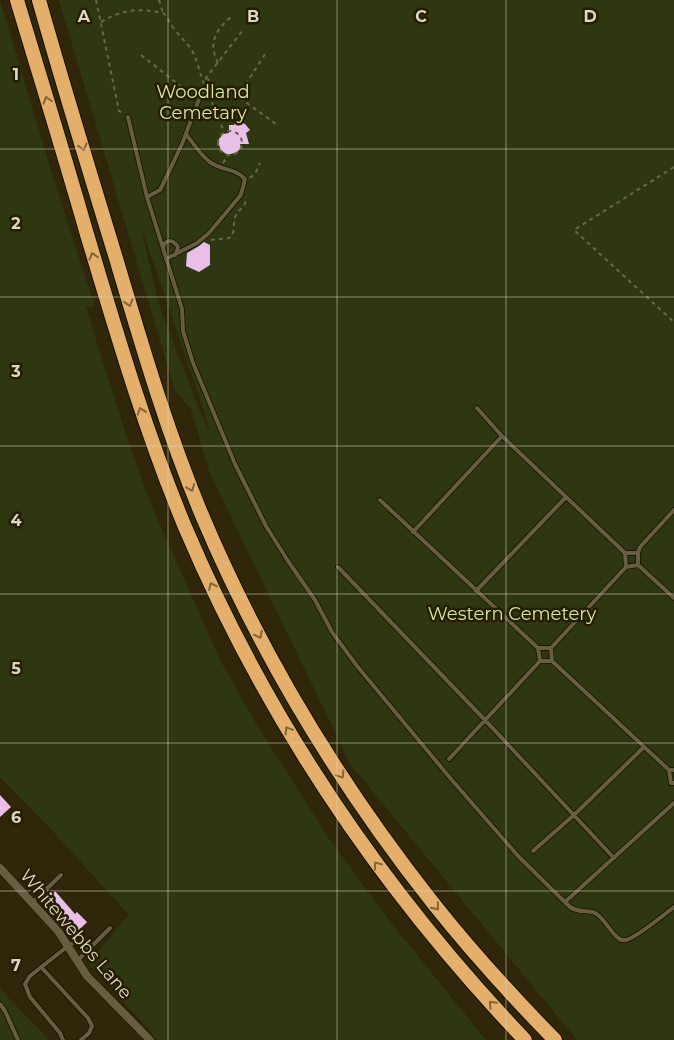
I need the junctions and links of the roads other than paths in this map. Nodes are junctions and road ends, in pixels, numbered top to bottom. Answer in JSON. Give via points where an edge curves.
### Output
{"nodes":[{"id":1,"x":17,"y":0,"type":"edge"},
{"id":2,"x":39,"y":0,"type":"edge"},
{"id":3,"x":206,"y":89,"type":"road end"},
{"id":4,"x":128,"y":117,"type":"road end"},
{"id":5,"x":186,"y":134,"type":"junction"},
{"id":6,"x":147,"y":197,"type":"junction"},
{"id":7,"x":162,"y":247,"type":"junction"},
{"id":8,"x":176,"y":255,"type":"junction"},
{"id":9,"x":166,"y":259,"type":"junction"},
{"id":10,"x":476,"y":408,"type":"dead end"},
{"id":11,"x":502,"y":436,"type":"junction"},
{"id":12,"x":566,"y":496,"type":"junction"},
{"id":13,"x":380,"y":500,"type":"dead end"},
{"id":14,"x":674,"y":510,"type":"edge"},
{"id":15,"x":413,"y":532,"type":"junction"},
{"id":16,"x":638,"y":553,"type":"junction"},
{"id":17,"x":625,"y":554,"type":"junction"},
{"id":18,"x":638,"y":565,"type":"junction"},
{"id":19,"x":338,"y":567,"type":"dead end"},
{"id":20,"x":626,"y":567,"type":"junction"},
{"id":21,"x":476,"y":591,"type":"junction"},
{"id":22,"x":674,"y":598,"type":"edge"},
{"id":23,"x":538,"y":648,"type":"junction"},
{"id":24,"x":550,"y":648,"type":"junction"},
{"id":25,"x":540,"y":661,"type":"junction"},
{"id":26,"x":552,"y":661,"type":"junction"},
{"id":27,"x":485,"y":720,"type":"junction"},
{"id":28,"x":644,"y":747,"type":"junction"},
{"id":29,"x":448,"y":759,"type":"dead end"},
{"id":30,"x":672,"y":770,"type":"edge"},
{"id":31,"x":674,"y":783,"type":"edge"},
{"id":32,"x":674,"y":803,"type":"edge"},
{"id":33,"x":574,"y":815,"type":"junction"},
{"id":34,"x":533,"y":851,"type":"dead end"},
{"id":35,"x":614,"y":858,"type":"junction"},
{"id":36,"x":0,"y":868,"type":"edge"},
{"id":37,"x":62,"y":875,"type":"dead end"},
{"id":38,"x":565,"y":902,"type":"junction"},
{"id":39,"x":32,"y":904,"type":"junction"},
{"id":40,"x":674,"y":907,"type":"edge"},
{"id":41,"x":110,"y":928,"type":"dead end"},
{"id":42,"x":68,"y":946,"type":"junction"},
{"id":43,"x":88,"y":950,"type":"junction"},
{"id":44,"x":77,"y":961,"type":"junction"},
{"id":45,"x":41,"y":967,"type":"junction"},
{"id":46,"x":0,"y":1004,"type":"edge"},
{"id":47,"x":18,"y":1040,"type":"edge"},
{"id":48,"x":63,"y":1040,"type":"edge"},
{"id":49,"x":81,"y":1040,"type":"edge"},
{"id":50,"x":150,"y":1040,"type":"edge"},
{"id":51,"x":525,"y":1040,"type":"edge"},
{"id":52,"x":555,"y":1040,"type":"edge"}],
"edges":[{"from":51,"to":1,"type":"highway","one_way":true,"via":[[430,933],[350,827],[288,730],[229,622],[182,519],[133,385]]},
{"from":2,"to":52,"type":"highway","one_way":true,"via":[[161,406],[202,513],[267,651],[344,781],[388,844],[458,934]]},
{"from":3,"to":5,"type":"lane","via":[[201,94]]},
{"from":4,"to":6,"type":"lane"},
{"from":5,"to":6,"type":"lane","via":[[160,190]]},
{"from":5,"to":8,"type":"lane","via":[[208,161],[245,179],[242,191],[217,225],[197,243]]},
{"from":6,"to":7,"type":"lane"},
{"from":7,"to":8,"type":"lane","via":[[168,241],[174,242],[178,247]]},
{"from":7,"to":9,"type":"lane"},
{"from":8,"to":9,"type":"lane"},
{"from":9,"to":38,"type":"lane","via":[[182,309],[183,331],[192,363],[235,464],[266,526],[357,666],[520,857]]},
{"from":10,"to":11,"type":"lane"},
{"from":11,"to":12,"type":"lane"},
{"from":11,"to":15,"type":"lane"},
{"from":12,"to":17,"type":"lane"},
{"from":12,"to":21,"type":"lane"},
{"from":13,"to":15,"type":"lane"},
{"from":14,"to":16,"type":"lane"},
{"from":15,"to":21,"type":"lane"},
{"from":16,"to":17,"type":"lane"},
{"from":16,"to":18,"type":"lane"},
{"from":17,"to":20,"type":"lane"},
{"from":18,"to":20,"type":"lane"},
{"from":18,"to":22,"type":"lane"},
{"from":19,"to":27,"type":"lane"},
{"from":20,"to":24,"type":"lane"},
{"from":21,"to":23,"type":"lane"},
{"from":23,"to":24,"type":"lane"},
{"from":23,"to":25,"type":"lane"},
{"from":24,"to":26,"type":"lane"},
{"from":25,"to":26,"type":"lane"},
{"from":25,"to":27,"type":"lane"},
{"from":26,"to":28,"type":"lane"},
{"from":27,"to":29,"type":"lane"},
{"from":27,"to":33,"type":"lane"},
{"from":28,"to":30,"type":"lane"},
{"from":28,"to":33,"type":"lane"},
{"from":30,"to":31,"type":"lane","via":[[671,783]]},
{"from":32,"to":35,"type":"lane"},
{"from":33,"to":34,"type":"lane"},
{"from":33,"to":35,"type":"lane"},
{"from":35,"to":38,"type":"lane"},
{"from":36,"to":39,"type":"street","name":"Whitewebbs Lane"},
{"from":37,"to":39,"type":"lane"},
{"from":38,"to":40,"type":"lane","via":[[579,912],[596,914],[622,940],[634,936]]},
{"from":39,"to":42,"type":"street","name":"Whitewebbs Lane"},
{"from":41,"to":43,"type":"lane"},
{"from":42,"to":43,"type":"lane","via":[[79,943]]},
{"from":42,"to":44,"type":"street","name":"Whitewebbs Lane"},
{"from":42,"to":45,"type":"lane"},
{"from":43,"to":44,"type":"lane"},
{"from":44,"to":50,"type":"street","name":"Whitewebbs Lane","via":[[87,976]]},
{"from":45,"to":48,"type":"lane","via":[[25,984],[30,997]]},
{"from":45,"to":49,"type":"lane","via":[[88,1018],[92,1026]]},
{"from":46,"to":47,"type":"lane"}]}
